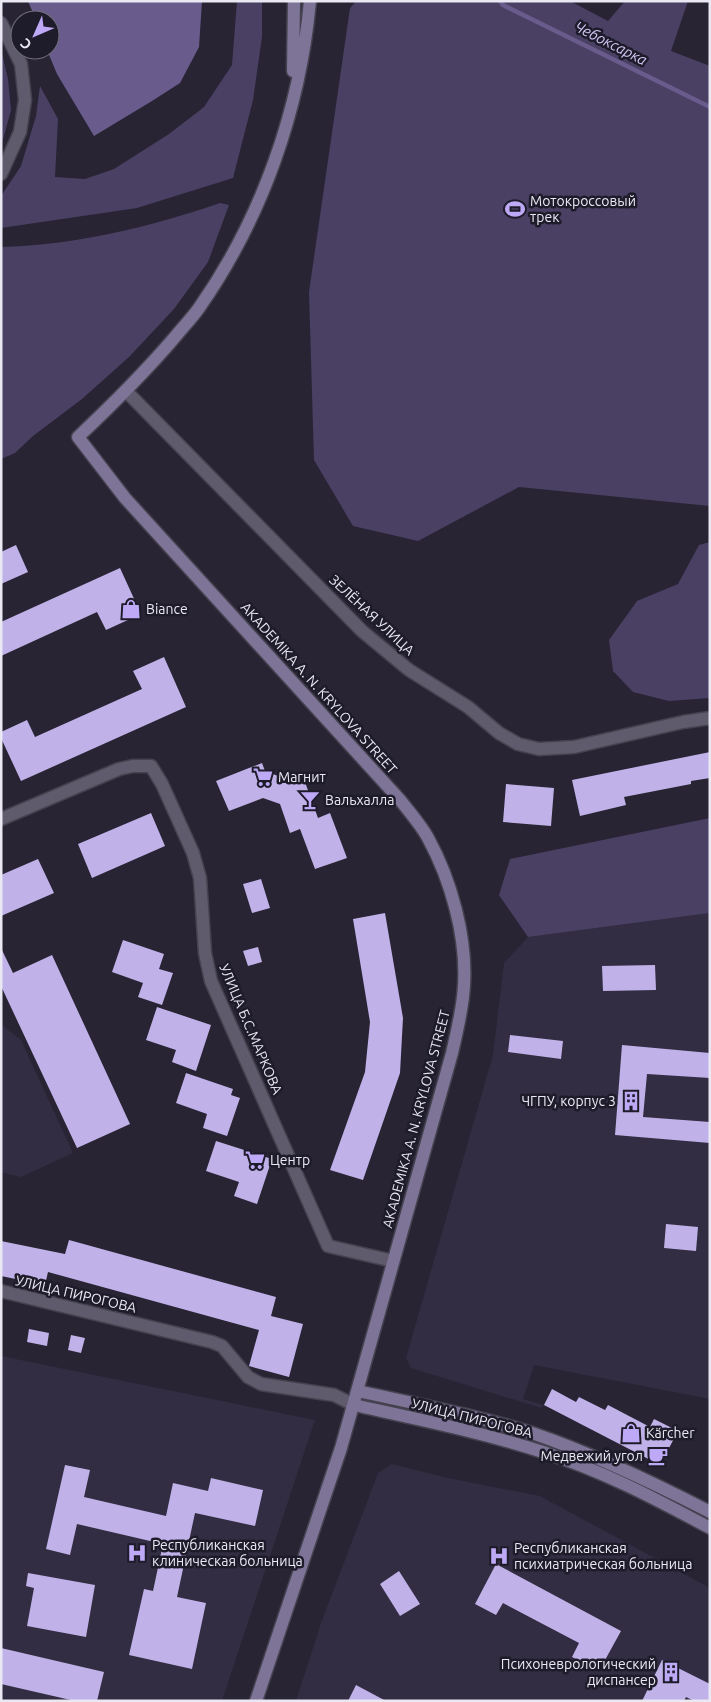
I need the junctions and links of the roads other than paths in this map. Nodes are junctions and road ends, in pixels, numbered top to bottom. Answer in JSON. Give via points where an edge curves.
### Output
{"nodes":[{"id":1,"x":294,"y":1,"type":"edge"},
{"id":2,"x":310,"y":1,"type":"edge"},
{"id":3,"x":1,"y":23,"type":"edge"},
{"id":4,"x":293,"y":98,"type":"junction"},
{"id":5,"x":1,"y":174,"type":"edge"},
{"id":6,"x":126,"y":391,"type":"junction"},
{"id":7,"x":710,"y":718,"type":"edge"},
{"id":8,"x":1,"y":819,"type":"edge"},
{"id":9,"x":393,"y":1261,"type":"junction"},
{"id":10,"x":1,"y":1291,"type":"edge"},
{"id":11,"x":358,"y":1390,"type":"junction"},
{"id":12,"x":334,"y":1396,"type":"junction"},
{"id":13,"x":354,"y":1405,"type":"junction"},
{"id":14,"x":710,"y":1512,"type":"edge"},
{"id":15,"x":710,"y":1528,"type":"edge"},
{"id":16,"x":256,"y":1701,"type":"edge"}],
"edges":[{"from":1,"to":4,"type":"main road","name":"AKADEMIKA A. N. KRYLOVA STREET"},
{"from":2,"to":4,"type":"main road","name":"AKADEMIKA A. N. KRYLOVA STREET"},
{"from":3,"to":5,"type":"street","via":[[21,64],[25,100],[20,132]]},
{"from":4,"to":6,"type":"main road","name":"AKADEMIKA A. N. KRYLOVA STREET","via":[[279,151],[263,192],[224,270],[198,309]]},
{"from":6,"to":7,"type":"street","name":"ЗЕЛЁНАЯ УЛИЦА","via":[[362,631],[409,670],[468,707],[499,734],[518,744],[539,749],[574,747]]},
{"from":6,"to":9,"type":"main road","name":"AKADEMIKA A. N. KRYLOVA STREET","via":[[78,437],[125,498],[401,801],[427,836],[455,907],[464,984],[460,1019]]},
{"from":8,"to":9,"type":"street","name":"УЛИЦА Б.С.МАРКОВА","via":[[119,769],[152,766],[193,852],[200,878],[211,981],[328,1246]]},
{"from":9,"to":11,"type":"main road","name":"AKADEMIKA A. N. KRYLOVA STREET"},
{"from":10,"to":12,"type":"street","name":"УЛИЦА ПИРОГОВА","via":[[212,1342],[222,1346],[248,1377],[261,1384]]},
{"from":11,"to":12,"type":"street","name":"УЛИЦА ПИРОГОВА"},
{"from":11,"to":13,"type":"main road","name":"AKADEMIKA A. N. KRYLOVA STREET"},
{"from":11,"to":14,"type":"main road","name":"УЛИЦА ПИРОГОВА","via":[[531,1433],[590,1454]]},
{"from":12,"to":13,"type":"street","name":"УЛИЦА ПИРОГОВА"},
{"from":13,"to":15,"type":"main road","name":"УЛИЦА ПИРОГОВА","via":[[450,1426],[543,1452],[621,1483]]},
{"from":13,"to":16,"type":"main road","name":"AKADEMIKA A. N. KRYLOVA STREET"}]}
